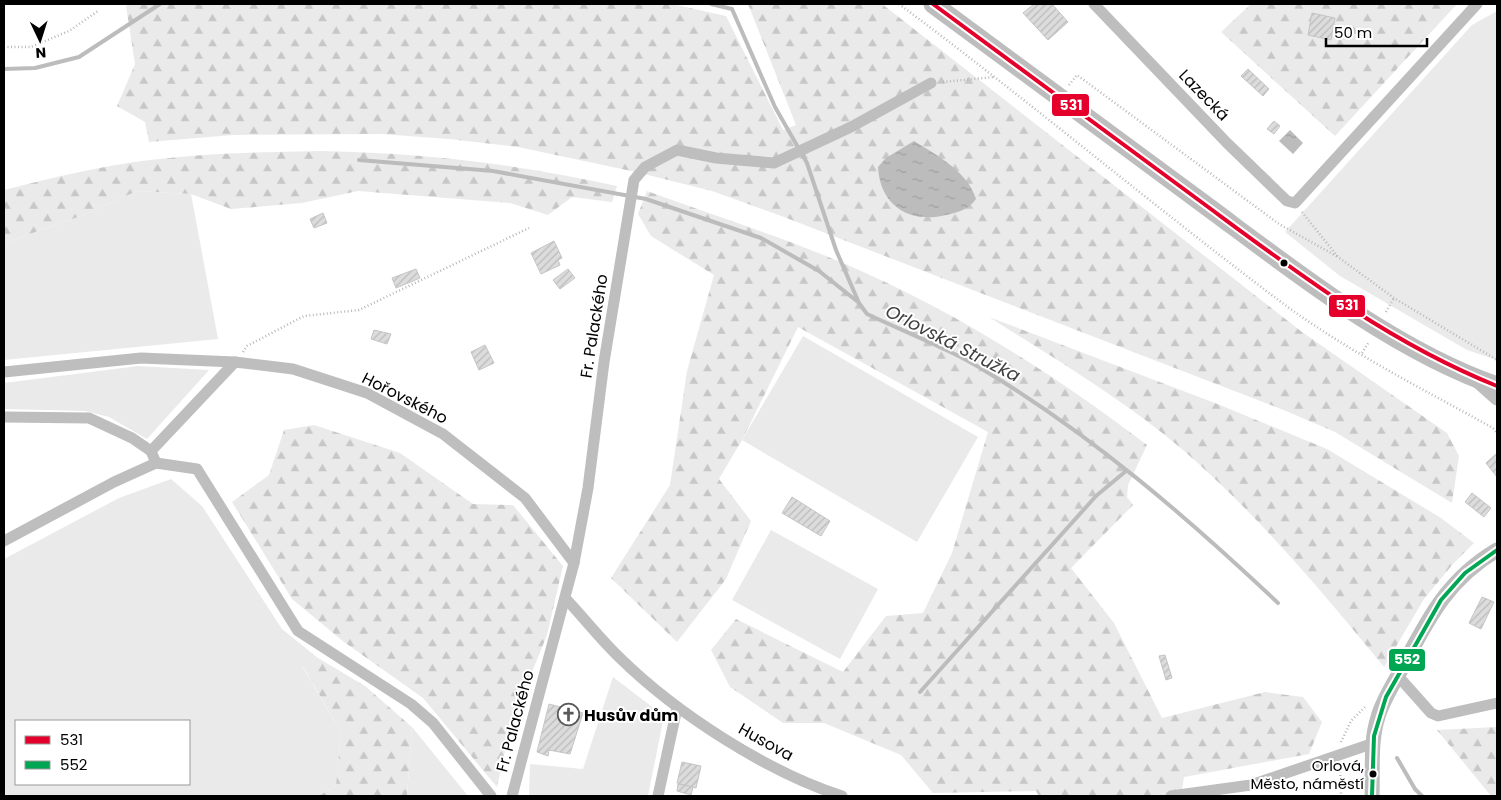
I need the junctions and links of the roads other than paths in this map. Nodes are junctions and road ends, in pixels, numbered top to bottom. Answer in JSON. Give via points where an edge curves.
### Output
{"nodes":[{"id":1,"x":932,"y":4,"type":"edge"},
{"id":2,"x":1094,"y":4,"type":"edge"},
{"id":3,"x":1476,"y":4,"type":"edge"},
{"id":4,"x":931,"y":83,"type":"road end"},
{"id":5,"x":235,"y":362,"type":"junction"},
{"id":6,"x":4,"y":372,"type":"edge"},
{"id":7,"x":1475,"y":378,"type":"junction"},
{"id":8,"x":1497,"y":386,"type":"edge"},
{"id":9,"x":1497,"y":398,"type":"edge"},
{"id":10,"x":4,"y":417,"type":"edge"},
{"id":11,"x":151,"y":450,"type":"junction"},
{"id":12,"x":156,"y":463,"type":"junction"},
{"id":13,"x":4,"y":541,"type":"edge"},
{"id":14,"x":1497,"y":550,"type":"edge"},
{"id":15,"x":574,"y":562,"type":"junction"},
{"id":16,"x":566,"y":599,"type":"junction"},
{"id":17,"x":1398,"y":676,"type":"junction"},
{"id":18,"x":1497,"y":703,"type":"edge"},
{"id":19,"x":677,"y":708,"type":"junction"},
{"id":20,"x":1374,"y":743,"type":"junction"},
{"id":21,"x":813,"y":791,"type":"edge"},
{"id":22,"x":491,"y":796,"type":"edge"},
{"id":23,"x":512,"y":796,"type":"edge"},
{"id":24,"x":658,"y":796,"type":"edge"},
{"id":25,"x":842,"y":796,"type":"edge"},
{"id":26,"x":1171,"y":796,"type":"edge"},
{"id":27,"x":1372,"y":796,"type":"edge"}],
"edges":[{"from":1,"to":7,"type":"main road","via":[[1315,285],[1388,332]]},
{"from":2,"to":3,"type":"street","name":"Lazecká","via":[[1227,142],[1287,201],[1295,203]]},
{"from":4,"to":15,"type":"street","name":"Fr. Palackého","via":[[851,127],[774,162],[716,158],[677,150],[645,167],[634,180]]},
{"from":5,"to":6,"type":"street","name":"Hořovského","via":[[141,358]]},
{"from":5,"to":11,"type":"street"},
{"from":5,"to":15,"type":"street","name":"Hořovského","via":[[293,369],[367,393],[443,434],[525,498]]},
{"from":7,"to":8,"type":"main road"},
{"from":7,"to":9,"type":"street"},
{"from":10,"to":11,"type":"street","via":[[90,418]]},
{"from":11,"to":12,"type":"street"},
{"from":12,"to":13,"type":"street"},
{"from":12,"to":22,"type":"street","via":[[197,469],[298,631],[411,704],[433,723]]},
{"from":14,"to":17,"type":"street","via":[[1478,561],[1443,596]]},
{"from":15,"to":16,"type":"street","name":"Fr. Palackého"},
{"from":16,"to":19,"type":"street","name":"Husova","via":[[619,658]]},
{"from":16,"to":23,"type":"street","name":"Fr. Palackého"},
{"from":17,"to":18,"type":"street","via":[[1431,713],[1438,716]]},
{"from":17,"to":20,"type":"street","via":[[1378,717]]},
{"from":19,"to":21,"type":"street","name":"Husova"},
{"from":19,"to":24,"type":"street"},
{"from":20,"to":26,"type":"street","via":[[1251,785]]},
{"from":20,"to":27,"type":"street"},
{"from":21,"to":25,"type":"street","name":"Husova"}]}
